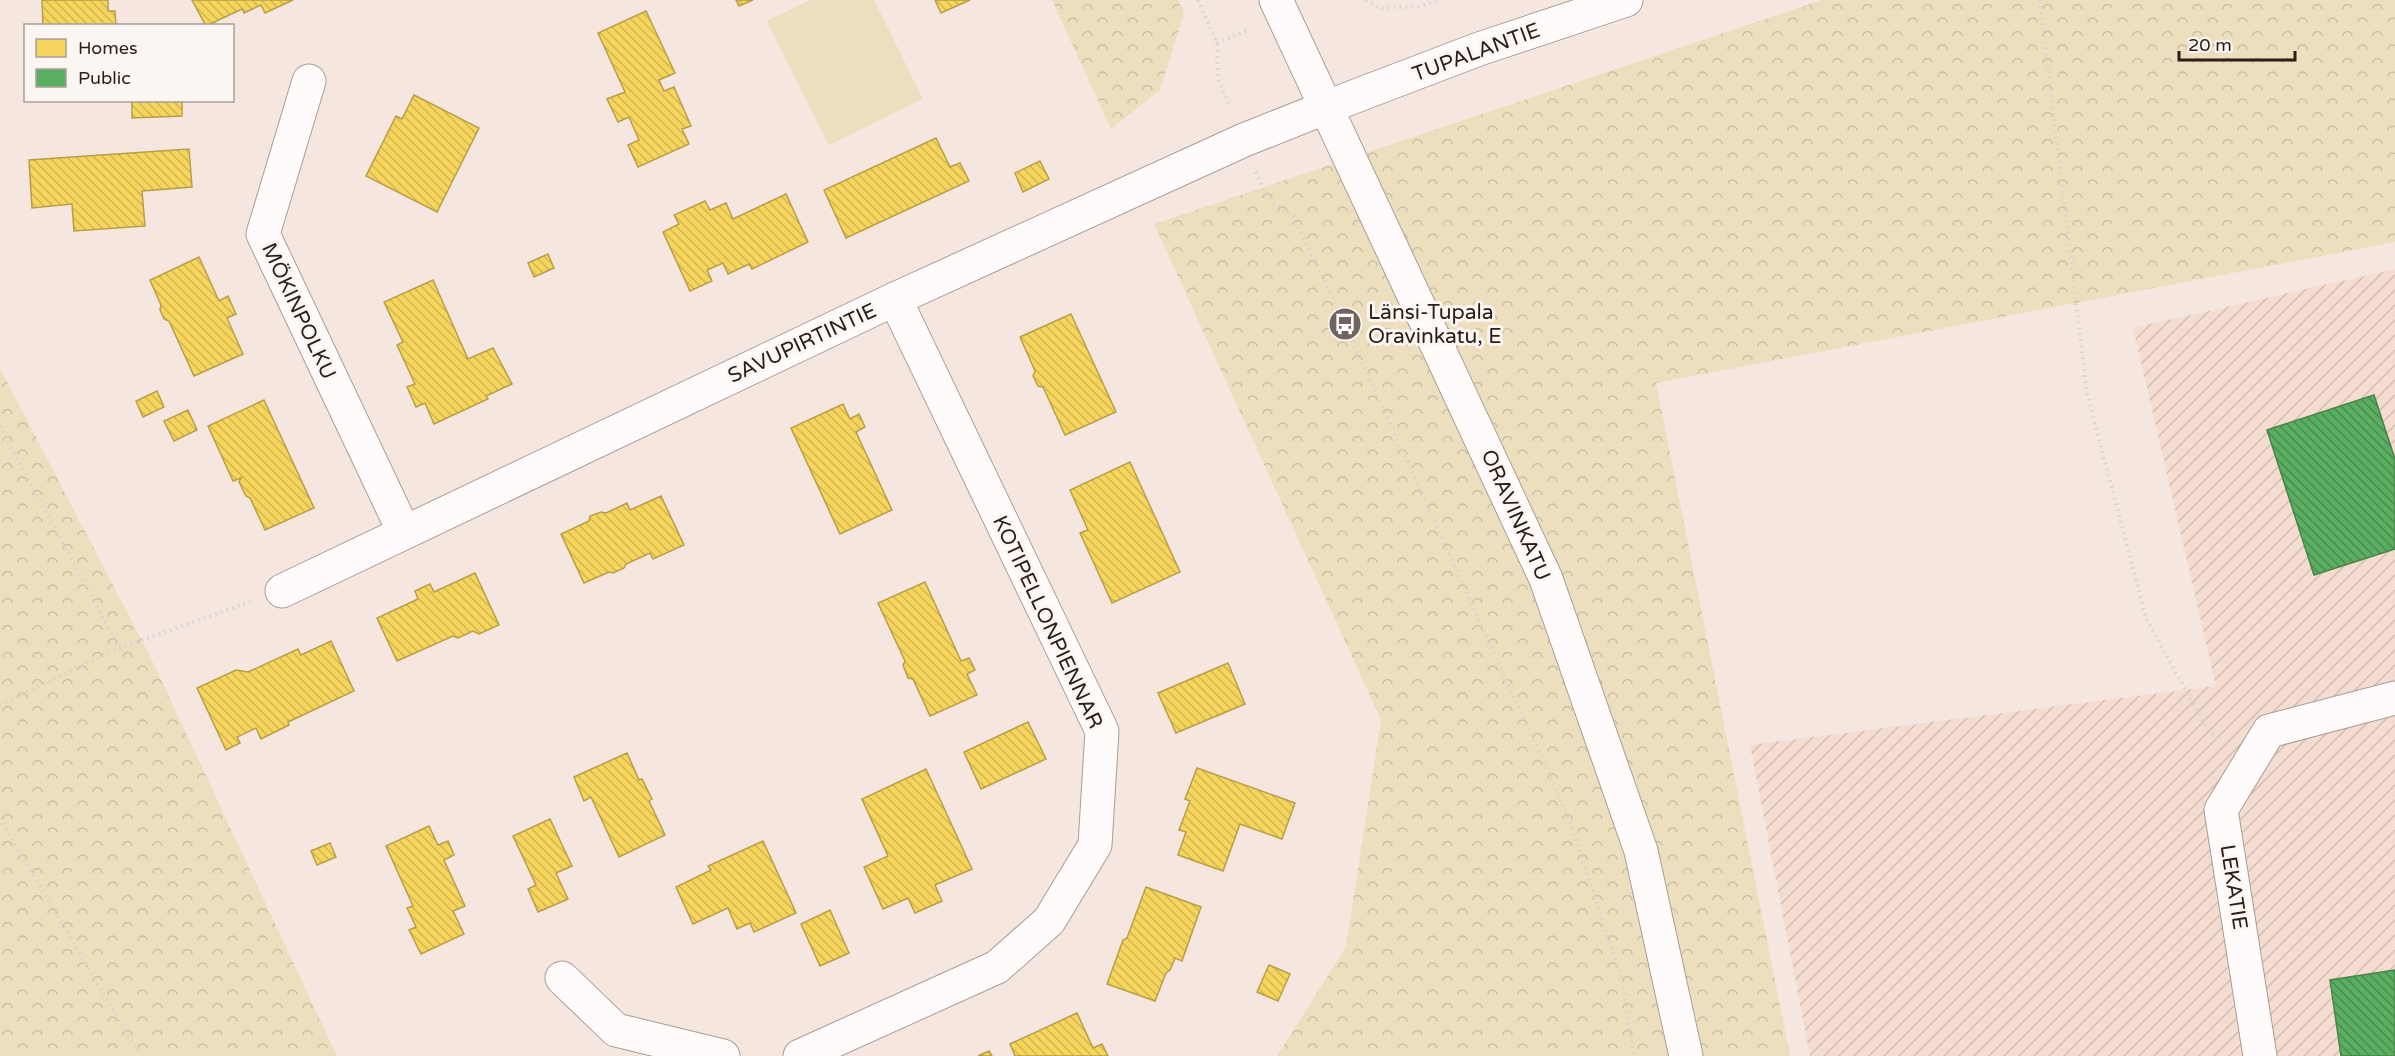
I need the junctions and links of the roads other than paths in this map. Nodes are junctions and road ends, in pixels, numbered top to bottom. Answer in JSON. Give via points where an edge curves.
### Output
{"nodes":[{"id":1,"x":1276,"y":0,"type":"edge"},
{"id":2,"x":1626,"y":0,"type":"edge"},
{"id":3,"x":309,"y":81,"type":"dead end"},
{"id":4,"x":1327,"y":107,"type":"junction"},
{"id":5,"x":895,"y":299,"type":"junction"},
{"id":6,"x":404,"y":532,"type":"junction"},
{"id":7,"x":282,"y":591,"type":"road end"},
{"id":8,"x":2395,"y":698,"type":"edge"},
{"id":9,"x":562,"y":978,"type":"dead end"},
{"id":10,"x":723,"y":1056,"type":"edge"},
{"id":11,"x":800,"y":1056,"type":"edge"},
{"id":12,"x":1686,"y":1056,"type":"edge"},
{"id":13,"x":2260,"y":1056,"type":"edge"}],
"edges":[{"from":1,"to":4,"type":"street","name":"ORAVINKATU"},
{"from":2,"to":4,"type":"street","name":"TUPALANTIE","via":[[1479,49]]},
{"from":3,"to":6,"type":"street","name":"MÖKINPOLKU","via":[[262,234]]},
{"from":4,"to":5,"type":"street","name":"SAVUPIRTINTIE","via":[[1244,140]]},
{"from":4,"to":12,"type":"street","name":"ORAVINKATU","via":[[1546,579],[1641,851]]},
{"from":5,"to":6,"type":"street","name":"SAVUPIRTINTIE"},
{"from":5,"to":11,"type":"street","name":"KOTIPELLONPIENNAR","via":[[1102,731],[1095,845],[1048,921],[997,967]]},
{"from":6,"to":7,"type":"street","name":"SAVUPIRTINTIE"},
{"from":8,"to":13,"type":"street","name":"LEKATIE","via":[[2269,731],[2221,810]]},
{"from":9,"to":10,"type":"street","via":[[616,1030]]}]}
